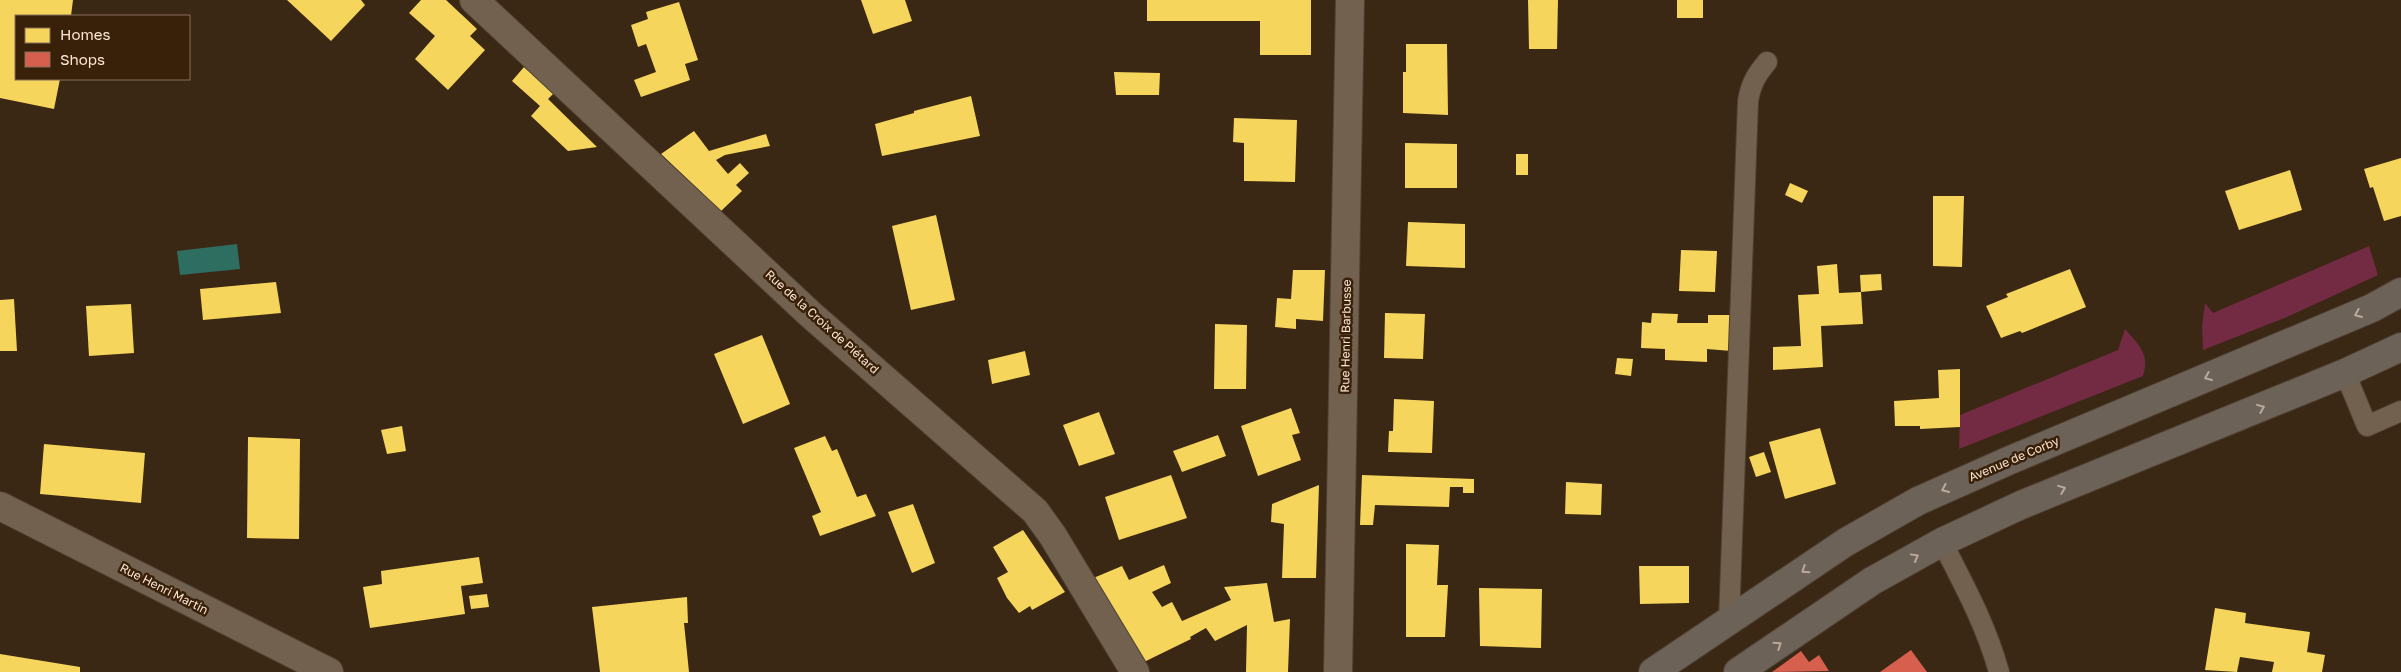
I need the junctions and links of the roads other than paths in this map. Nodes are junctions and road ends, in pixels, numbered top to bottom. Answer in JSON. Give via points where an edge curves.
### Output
{"nodes":[{"id":1,"x":474,"y":0,"type":"edge"},
{"id":2,"x":1350,"y":0,"type":"edge"},
{"id":3,"x":1767,"y":62,"type":"dead end"},
{"id":4,"x":2401,"y":292,"type":"edge"},
{"id":5,"x":2401,"y":347,"type":"edge"},
{"id":6,"x":2345,"y":373,"type":"junction"},
{"id":7,"x":2401,"y":411,"type":"edge"},
{"id":8,"x":0,"y":506,"type":"edge"},
{"id":9,"x":1942,"y":542,"type":"junction"},
{"id":10,"x":1729,"y":620,"type":"junction"},
{"id":11,"x":329,"y":672,"type":"edge"},
{"id":12,"x":1136,"y":672,"type":"edge"},
{"id":13,"x":1338,"y":672,"type":"edge"},
{"id":14,"x":1653,"y":672,"type":"edge"},
{"id":15,"x":1738,"y":672,"type":"edge"},
{"id":16,"x":1999,"y":672,"type":"edge"}],
"edges":[{"from":1,"to":12,"type":"street","name":"Rue de la Croix de Piétard","via":[[810,314],[1035,511]]},
{"from":2,"to":13,"type":"street","name":"Rue Henri Barbusse"},
{"from":3,"to":10,"type":"lane","via":[[1750,86],[1748,101]]},
{"from":4,"to":10,"type":"main road","name":"Avenue de Corby","one_way":true,"via":[[2372,308],[1918,501],[1846,542]]},
{"from":5,"to":6,"type":"main road"},
{"from":6,"to":7,"type":"lane","via":[[2367,426]]},
{"from":9,"to":6,"type":"main road","one_way":true,"via":[[2021,505]]},
{"from":8,"to":11,"type":"street","name":"Rue Henri Martin"},
{"from":15,"to":9,"type":"main road","one_way":true,"via":[[1872,581]]},
{"from":9,"to":16,"type":"lane","via":[[1975,604]]},
{"from":10,"to":14,"type":"main road","name":"Avenue de Corby"}]}
